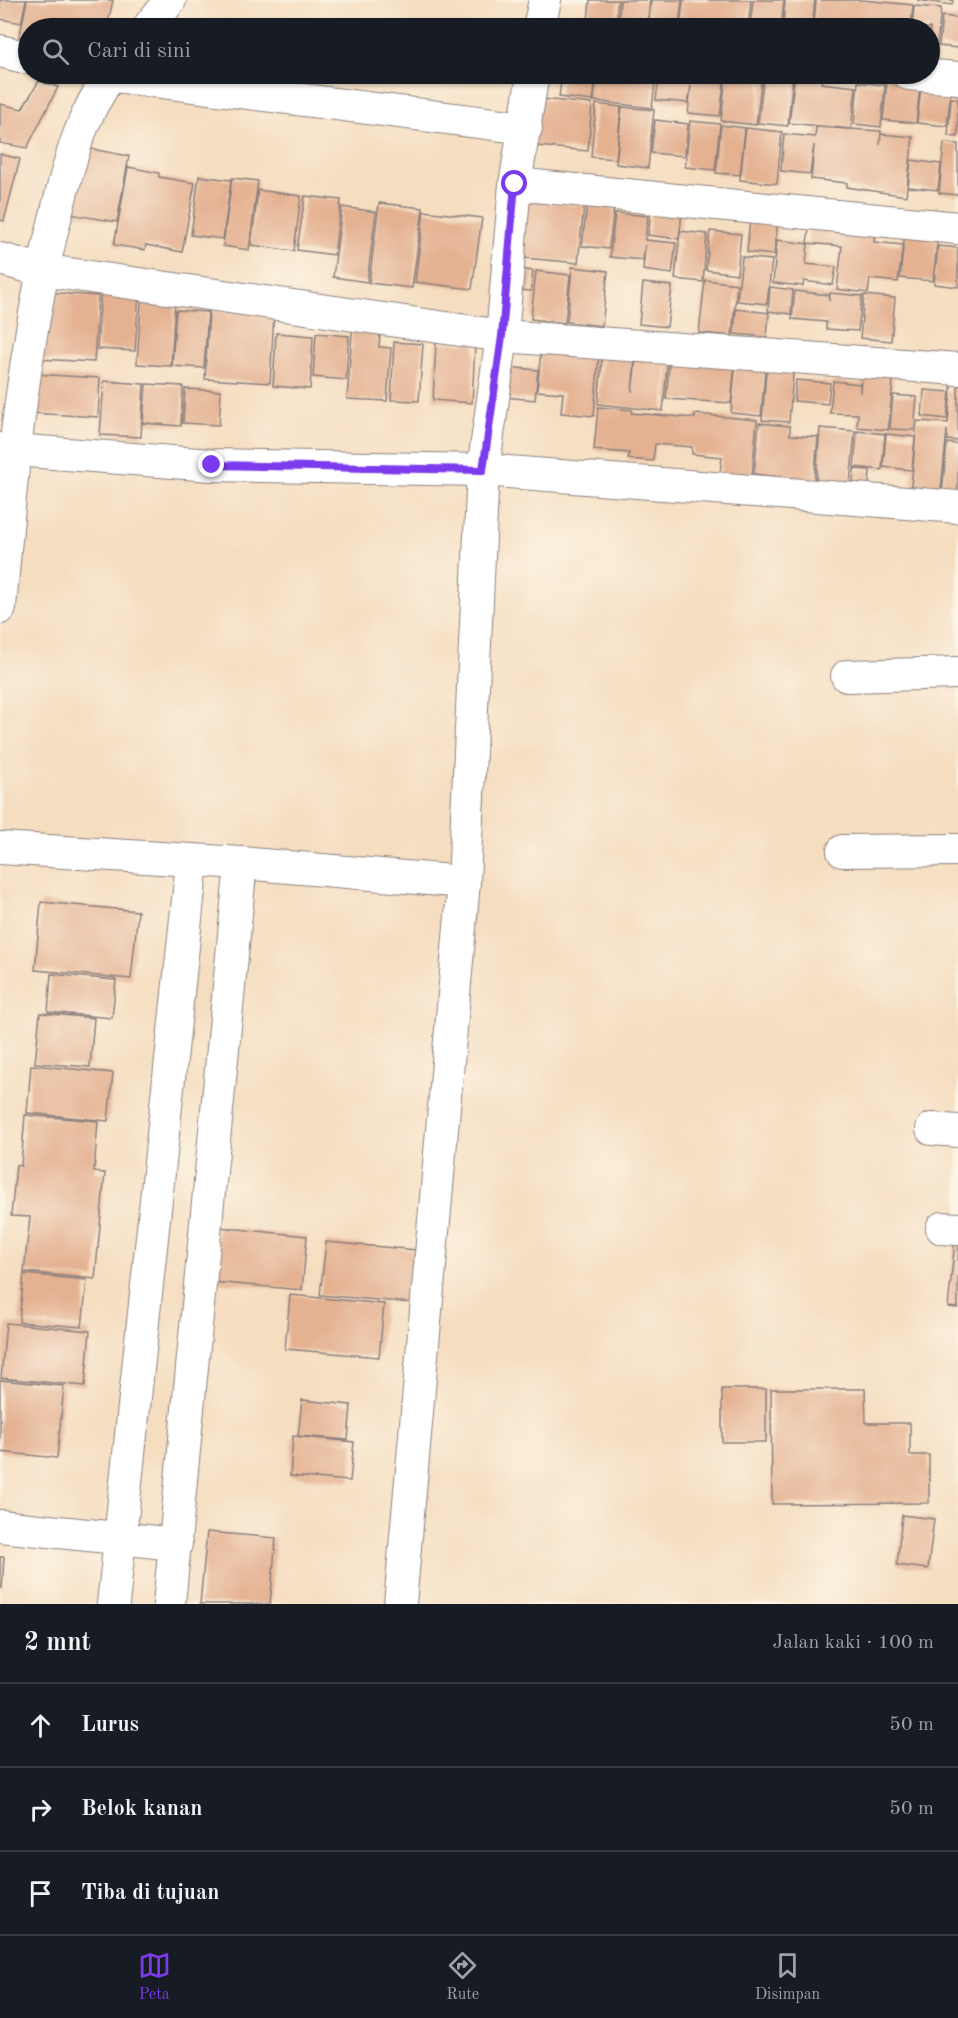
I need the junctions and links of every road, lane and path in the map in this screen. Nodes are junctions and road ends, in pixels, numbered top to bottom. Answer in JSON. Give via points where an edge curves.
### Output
{"nodes":[{"id":1,"x":170,"y":0,"type":"edge"},
{"id":2,"x":545,"y":0,"type":"edge"},
{"id":3,"x":156,"y":18,"type":"edge"},
{"id":4,"x":541,"y":18,"type":"edge"},
{"id":5,"x":0,"y":51,"type":"edge"},
{"id":6,"x":18,"y":56,"type":"edge"},
{"id":7,"x":940,"y":77,"type":"edge"},
{"id":8,"x":958,"y":78,"type":"edge"},
{"id":9,"x":101,"y":84,"type":"edge"},
{"id":10,"x":182,"y":84,"type":"edge"},
{"id":11,"x":532,"y":84,"type":"edge"},
{"id":12,"x":526,"y":129,"type":"junction"},
{"id":13,"x":515,"y":184,"type":"junction"},
{"id":14,"x":958,"y":228,"type":"edge"},
{"id":15,"x":0,"y":259,"type":"edge"},
{"id":16,"x":41,"y":270,"type":"junction"},
{"id":17,"x":502,"y":336,"type":"junction"},
{"id":18,"x":958,"y":369,"type":"edge"},
{"id":19,"x":7,"y":450,"type":"edge"},
{"id":20,"x":483,"y":470,"type":"junction"},
{"id":21,"x":958,"y":507,"type":"edge"},
{"id":22,"x":2,"y":550,"type":"edge"},
{"id":23,"x":0,"y":608,"type":"edge"},
{"id":24,"x":958,"y":673,"type":"edge"},
{"id":25,"x":847,"y":676,"type":"dead end"},
{"id":26,"x":0,"y":848,"type":"edge"},
{"id":27,"x":958,"y":850,"type":"edge"},
{"id":28,"x":843,"y":851,"type":"dead end"},
{"id":29,"x":192,"y":862,"type":"junction"},
{"id":30,"x":241,"y":863,"type":"junction"},
{"id":31,"x":464,"y":882,"type":"junction"},
{"id":32,"x":0,"y":1526,"type":"edge"},
{"id":33,"x":119,"y":1539,"type":"junction"},
{"id":34,"x":176,"y":1544,"type":"junction"},
{"id":35,"x":112,"y":1604,"type":"edge"},
{"id":36,"x":169,"y":1604,"type":"edge"},
{"id":37,"x":400,"y":1604,"type":"edge"}],
"edges":[{"from":1,"to":3,"type":"street"},
{"from":2,"to":4,"type":"street"},
{"from":5,"to":6,"type":"street"},
{"from":7,"to":8,"type":"street"},
{"from":9,"to":16,"type":"street","via":[[73,150]]},
{"from":10,"to":12,"type":"street"},
{"from":11,"to":12,"type":"street"},
{"from":12,"to":13,"type":"street"},
{"from":13,"to":14,"type":"street"},
{"from":13,"to":17,"type":"street"},
{"from":15,"to":16,"type":"street"},
{"from":16,"to":17,"type":"street"},
{"from":16,"to":19,"type":"street"},
{"from":17,"to":18,"type":"street"},
{"from":17,"to":20,"type":"street"},
{"from":19,"to":20,"type":"street","via":[[212,465]]},
{"from":19,"to":22,"type":"street"},
{"from":20,"to":21,"type":"street"},
{"from":20,"to":31,"type":"street"},
{"from":22,"to":23,"type":"street"},
{"from":24,"to":25,"type":"street"},
{"from":26,"to":29,"type":"street"},
{"from":27,"to":28,"type":"street"},
{"from":29,"to":30,"type":"street"},
{"from":29,"to":33,"type":"street"},
{"from":30,"to":31,"type":"street"},
{"from":30,"to":34,"type":"street"},
{"from":31,"to":37,"type":"street"},
{"from":32,"to":33,"type":"street"},
{"from":33,"to":34,"type":"street"},
{"from":33,"to":35,"type":"street"},
{"from":34,"to":36,"type":"street"}]}
